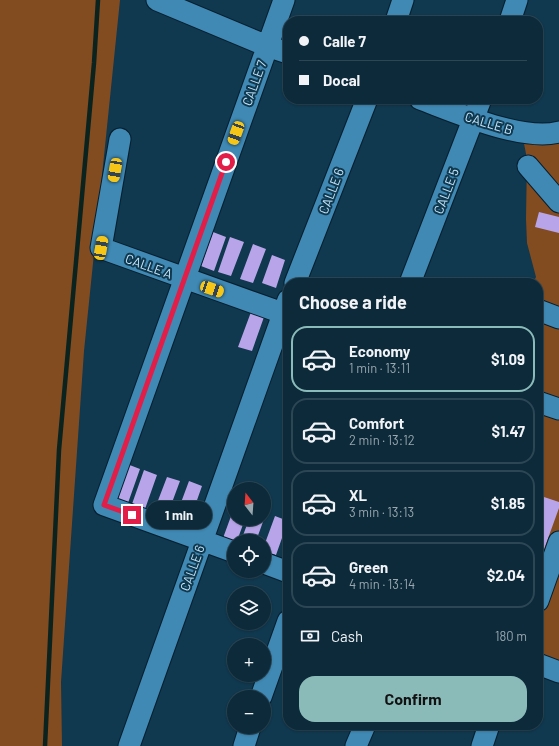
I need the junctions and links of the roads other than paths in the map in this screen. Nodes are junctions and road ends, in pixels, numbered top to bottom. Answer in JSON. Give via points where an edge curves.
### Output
{"nodes":[{"id":1,"x":157,"y":0,"type":"edge"},
{"id":2,"x":284,"y":0,"type":"edge"},
{"id":3,"x":403,"y":0,"type":"edge"},
{"id":4,"x":517,"y":0,"type":"edge"},
{"id":5,"x":398,"y":16,"type":"edge"},
{"id":6,"x":512,"y":16,"type":"edge"},
{"id":7,"x":267,"y":46,"type":"junction"},
{"id":8,"x":283,"y":51,"type":"edge"},
{"id":9,"x":365,"y":104,"type":"edge"},
{"id":10,"x":434,"y":104,"type":"edge"},
{"id":11,"x":479,"y":104,"type":"edge"},
{"id":12,"x":474,"y":119,"type":"junction"},
{"id":13,"x":559,"y":132,"type":"edge"},
{"id":14,"x":120,"y":138,"type":"dead end"},
{"id":15,"x":528,"y":166,"type":"dead end"},
{"id":16,"x":559,"y":202,"type":"edge"},
{"id":17,"x":297,"y":278,"type":"edge"},
{"id":18,"x":412,"y":278,"type":"edge"},
{"id":19,"x":184,"y":279,"type":"junction"},
{"id":20,"x":283,"y":308,"type":"edge"},
{"id":21,"x":543,"y":312,"type":"edge"},
{"id":22,"x":283,"y":317,"type":"edge"},
{"id":23,"x":559,"y":318,"type":"edge"},
{"id":24,"x":543,"y":404,"type":"edge"},
{"id":25,"x":559,"y":409,"type":"edge"},
{"id":26,"x":202,"y":541,"type":"junction"},
{"id":27,"x":559,"y":542,"type":"edge"},
{"id":28,"x":227,"y":550,"type":"edge"},
{"id":29,"x":271,"y":566,"type":"edge"},
{"id":30,"x":283,"y":570,"type":"edge"},
{"id":31,"x":543,"y":587,"type":"edge"},
{"id":32,"x":283,"y":635,"type":"edge"},
{"id":33,"x":543,"y":666,"type":"edge"},
{"id":34,"x":559,"y":672,"type":"edge"},
{"id":35,"x":263,"y":690,"type":"edge"},
{"id":36,"x":363,"y":730,"type":"edge"},
{"id":37,"x":487,"y":730,"type":"edge"},
{"id":38,"x":248,"y":734,"type":"edge"},
{"id":39,"x":129,"y":746,"type":"edge"},
{"id":40,"x":244,"y":746,"type":"edge"},
{"id":41,"x":356,"y":746,"type":"edge"},
{"id":42,"x":482,"y":746,"type":"edge"}],
"edges":[{"from":1,"to":7,"type":"street"},
{"from":2,"to":7,"type":"street","name":"CALLE 7"},
{"from":3,"to":5,"type":"street"},
{"from":4,"to":6,"type":"street"},
{"from":7,"to":8,"type":"street"},
{"from":7,"to":19,"type":"street","name":"CALLE 7"},
{"from":9,"to":17,"type":"street","name":"CALLE 6"},
{"from":10,"to":12,"type":"street","name":"CALLE B"},
{"from":11,"to":12,"type":"street","name":"CALLE 5"},
{"from":12,"to":13,"type":"street","name":"CALLE B","via":[[527,134],[549,135]]},
{"from":12,"to":18,"type":"street","name":"CALLE 5"},
{"from":14,"to":19,"type":"street","name":"CALLE A","via":[[101,248]]},
{"from":15,"to":16,"type":"street"},
{"from":19,"to":20,"type":"street","name":"CALLE A"},
{"from":19,"to":26,"type":"street","name":"CALLE 7","via":[[104,505]]},
{"from":21,"to":23,"type":"street"},
{"from":22,"to":26,"type":"street","name":"CALLE 6"},
{"from":24,"to":25,"type":"street"},
{"from":26,"to":28,"type":"street"},
{"from":26,"to":39,"type":"street","name":"CALLE 6"},
{"from":27,"to":31,"type":"street"},
{"from":29,"to":30,"type":"street"},
{"from":32,"to":35,"type":"street"},
{"from":33,"to":34,"type":"street"},
{"from":36,"to":41,"type":"street"},
{"from":37,"to":42,"type":"street"},
{"from":38,"to":40,"type":"street"}]}
